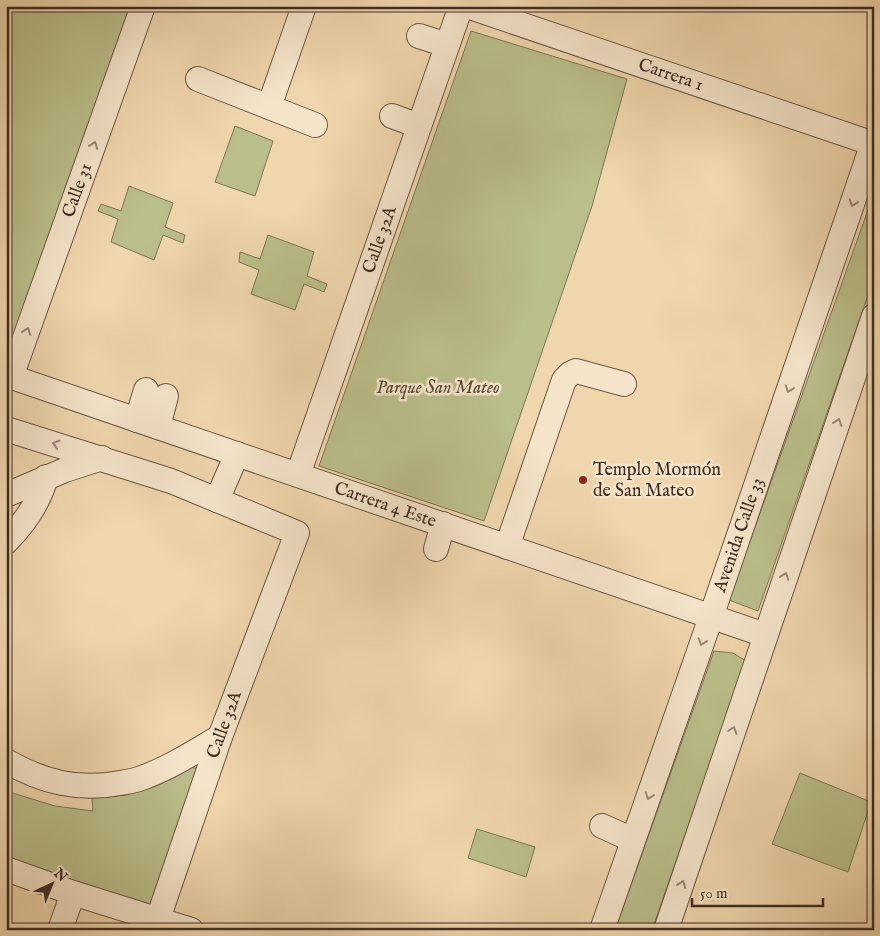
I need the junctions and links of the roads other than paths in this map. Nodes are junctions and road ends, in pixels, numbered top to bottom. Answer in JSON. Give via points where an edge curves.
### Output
{"nodes":[{"id":1,"x":143,"y":6,"type":"edge"},
{"id":2,"x":304,"y":6,"type":"edge"},
{"id":3,"x":460,"y":6,"type":"edge"},
{"id":4,"x":467,"y":6,"type":"edge"},
{"id":5,"x":419,"y":36,"type":"dead end"},
{"id":6,"x":447,"y":45,"type":"junction"},
{"id":7,"x":198,"y":79,"type":"dead end"},
{"id":8,"x":269,"y":108,"type":"junction"},
{"id":9,"x":392,"y":116,"type":"dead end"},
{"id":10,"x":315,"y":125,"type":"dead end"},
{"id":11,"x":419,"y":126,"type":"junction"},
{"id":12,"x":873,"y":142,"type":"edge"},
{"id":13,"x":874,"y":316,"type":"edge"},
{"id":14,"x":9,"y":376,"type":"edge"},
{"id":15,"x":624,"y":384,"type":"dead end"},
{"id":16,"x":156,"y":393,"type":"dead end"},
{"id":17,"x":147,"y":423,"type":"junction"},
{"id":18,"x":6,"y":429,"type":"edge"},
{"id":19,"x":237,"y":454,"type":"junction"},
{"id":20,"x":102,"y":458,"type":"junction"},
{"id":21,"x":298,"y":475,"type":"junction"},
{"id":22,"x":46,"y":477,"type":"junction"},
{"id":23,"x":6,"y":495,"type":"edge"},
{"id":24,"x":217,"y":500,"type":"junction"},
{"id":25,"x":443,"y":524,"type":"junction"},
{"id":26,"x":6,"y":542,"type":"edge"},
{"id":27,"x":507,"y":547,"type":"junction"},
{"id":28,"x":436,"y":548,"type":"dead end"},
{"id":29,"x":711,"y":617,"type":"junction"},
{"id":30,"x":765,"y":635,"type":"junction"},
{"id":31,"x":220,"y":737,"type":"junction"},
{"id":32,"x":6,"y":761,"type":"edge"},
{"id":33,"x":602,"y":826,"type":"dead end"},
{"id":34,"x":633,"y":840,"type":"junction"},
{"id":35,"x":6,"y":869,"type":"edge"},
{"id":36,"x":73,"y":893,"type":"junction"},
{"id":37,"x":158,"y":919,"type":"junction"},
{"id":38,"x":60,"y":930,"type":"edge"},
{"id":39,"x":191,"y":930,"type":"edge"},
{"id":40,"x":602,"y":930,"type":"edge"},
{"id":41,"x":666,"y":930,"type":"edge"}],
"edges":[{"from":14,"to":1,"type":"street","name":"Calle 31","one_way":true,"via":[[130,72]]},
{"from":2,"to":8,"type":"street"},
{"from":3,"to":6,"type":"street","name":"Calle 32A"},
{"from":4,"to":12,"type":"street","name":"Carrera 1","via":[[640,74]]},
{"from":5,"to":6,"type":"street"},
{"from":6,"to":11,"type":"street","name":"Calle 32A"},
{"from":7,"to":8,"type":"street"},
{"from":8,"to":10,"type":"street"},
{"from":9,"to":11,"type":"street"},
{"from":11,"to":21,"type":"street","name":"Calle 32A"},
{"from":12,"to":29,"type":"street","name":"Avenida Calle 33","one_way":true,"via":[[791,354]]},
{"from":30,"to":13,"type":"street","one_way":true},
{"from":14,"to":17,"type":"street","name":"Carrera 4 Este"},
{"from":15,"to":27,"type":"street","via":[[576,371],[564,380]]},
{"from":16,"to":17,"type":"street"},
{"from":17,"to":19,"type":"street","name":"Carrera 4 Este"},
{"from":20,"to":18,"type":"street","one_way":true},
{"from":19,"to":21,"type":"street","name":"Carrera 4 Este"},
{"from":19,"to":24,"type":"street"},
{"from":20,"to":22,"type":"street"},
{"from":20,"to":24,"type":"street"},
{"from":21,"to":25,"type":"street","name":"Carrera 4 Este"},
{"from":22,"to":23,"type":"street"},
{"from":22,"to":26,"type":"street","via":[[42,492],[26,520]]},
{"from":24,"to":31,"type":"street","name":"Calle 32A","via":[[297,533]]},
{"from":25,"to":27,"type":"street","name":"Carrera 4 Este"},
{"from":25,"to":28,"type":"street"},
{"from":27,"to":29,"type":"street","name":"Carrera 4 Este"},
{"from":29,"to":30,"type":"street","name":"Carrera 4 Este"},
{"from":29,"to":34,"type":"street","name":"Avenida Calle 33","one_way":true},
{"from":41,"to":30,"type":"street","one_way":true},
{"from":31,"to":32,"type":"street","via":[[138,780],[104,786],[77,786],[53,781]]},
{"from":31,"to":37,"type":"street","name":"Calle 32A"},
{"from":33,"to":34,"type":"street"},
{"from":34,"to":40,"type":"street","name":"Avenida Calle 33"},
{"from":35,"to":36,"type":"street"},
{"from":36,"to":37,"type":"street"},
{"from":36,"to":38,"type":"street"},
{"from":37,"to":39,"type":"street"}]}
